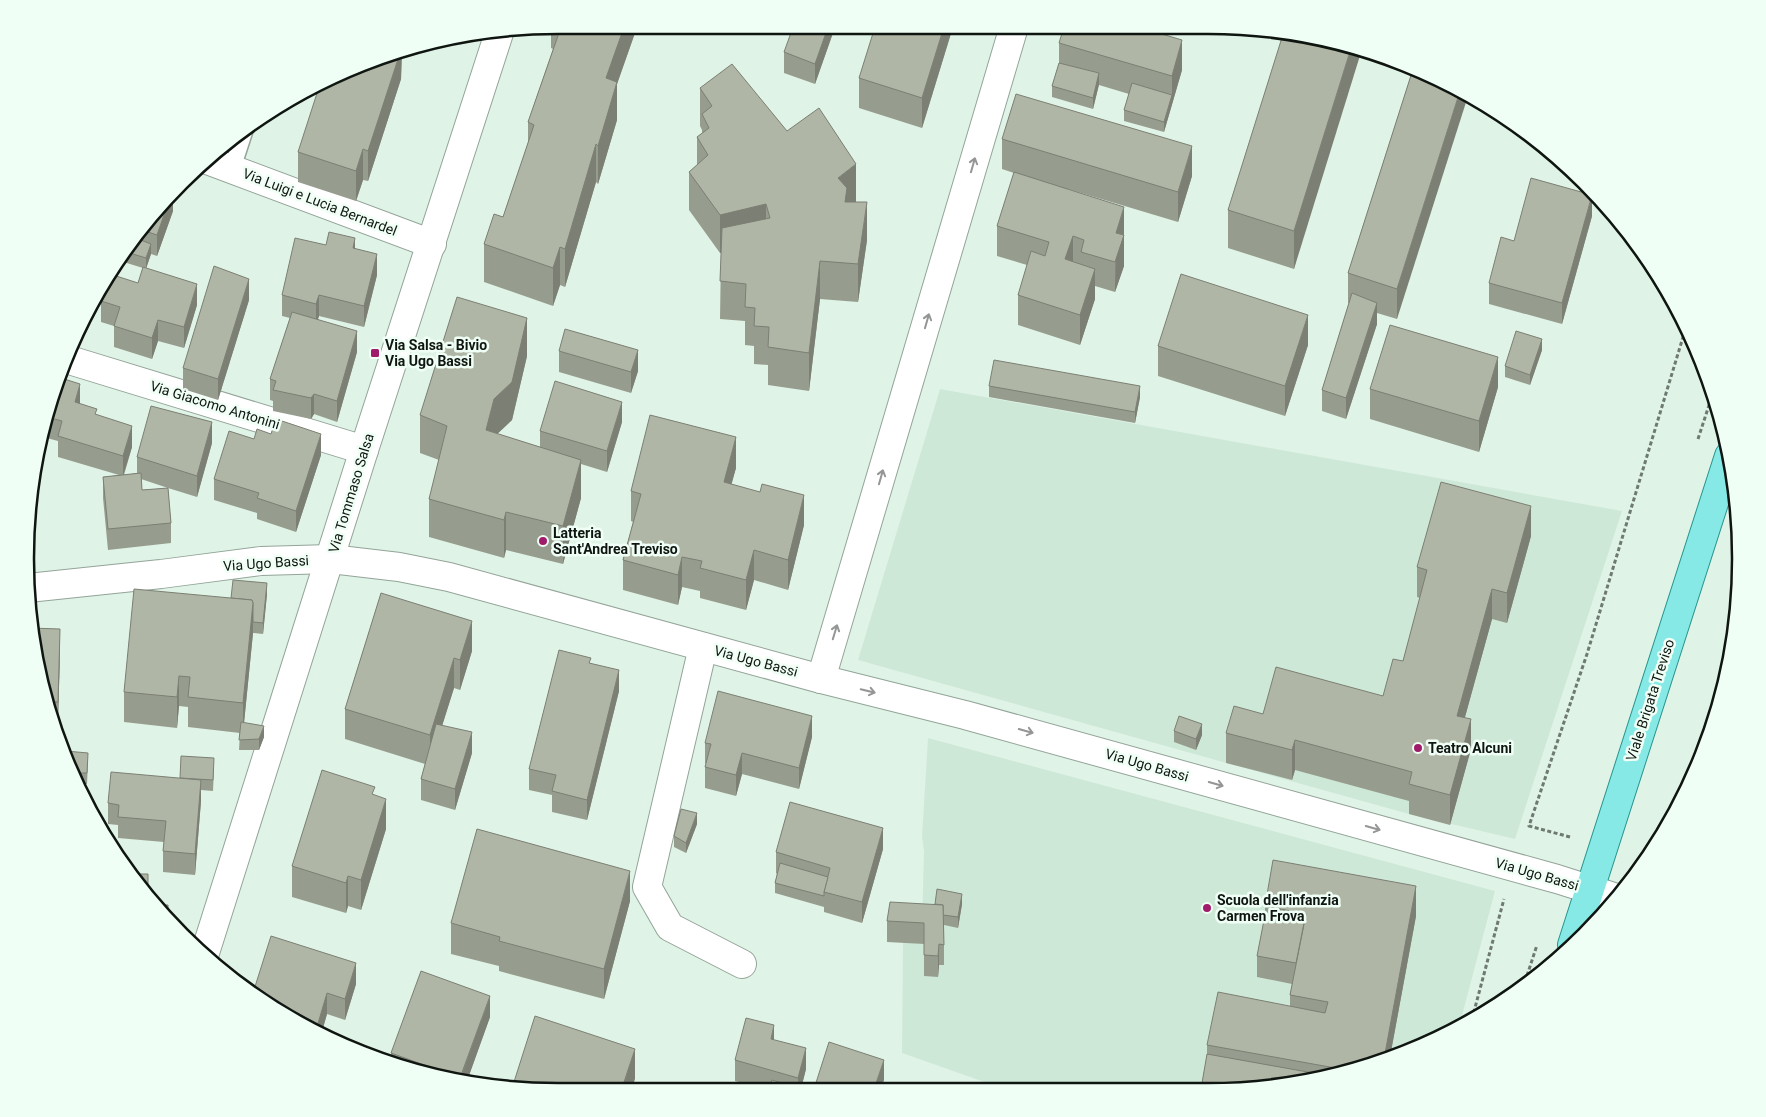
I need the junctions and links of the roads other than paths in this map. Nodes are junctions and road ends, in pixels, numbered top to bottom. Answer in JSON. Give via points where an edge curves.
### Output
{"nodes":[{"id":1,"x":1012,"y":34,"type":"edge"},
{"id":2,"x":492,"y":38,"type":"edge"},
{"id":3,"x":241,"y":140,"type":"edge"},
{"id":4,"x":215,"y":163,"type":"edge"},
{"id":5,"x":232,"y":169,"type":"junction"},
{"id":6,"x":432,"y":244,"type":"junction"},
{"id":7,"x":73,"y":361,"type":"edge"},
{"id":8,"x":364,"y":450,"type":"junction"},
{"id":9,"x":1724,"y":470,"type":"edge"},
{"id":10,"x":331,"y":559,"type":"junction"},
{"id":11,"x":35,"y":587,"type":"edge"},
{"id":12,"x":703,"y":647,"type":"junction"},
{"id":13,"x":821,"y":679,"type":"junction"},
{"id":14,"x":1590,"y":889,"type":"junction"},
{"id":15,"x":1609,"y":895,"type":"edge"},
{"id":16,"x":1576,"y":933,"type":"edge"},
{"id":17,"x":207,"y":947,"type":"edge"},
{"id":18,"x":742,"y":964,"type":"dead end"}],
"edges":[{"from":13,"to":1,"type":"street","one_way":true},
{"from":2,"to":6,"type":"street","name":"Via Tommaso Salsa"},
{"from":3,"to":5,"type":"lane"},
{"from":4,"to":5,"type":"street","name":"Via Luigi e Lucia Bernardel"},
{"from":5,"to":6,"type":"street","name":"Via Luigi e Lucia Bernardel"},
{"from":6,"to":8,"type":"street","name":"Via Tommaso Salsa"},
{"from":7,"to":8,"type":"street","name":"Via Giacomo Antonini"},
{"from":8,"to":10,"type":"street","name":"Via Tommaso Salsa"},
{"from":9,"to":14,"type":"main road","name":"Viale Brigata Treviso"},
{"from":10,"to":11,"type":"street","name":"Via Ugo Bassi","via":[[261,561]]},
{"from":10,"to":12,"type":"street","name":"Via Ugo Bassi","via":[[449,577]]},
{"from":10,"to":17,"type":"street","name":"Via Tommaso Salsa"},
{"from":12,"to":13,"type":"street","name":"Via Ugo Bassi"},
{"from":12,"to":18,"type":"street","name":"Via Ugo Bassi","via":[[647,887],[670,927]]},
{"from":13,"to":14,"type":"street","name":"Via Ugo Bassi","one_way":true,"via":[[965,714]]},
{"from":14,"to":15,"type":"street","name":"Via Ugo Bassi"},
{"from":14,"to":16,"type":"main road","name":"Viale Brigata Treviso"}]}
